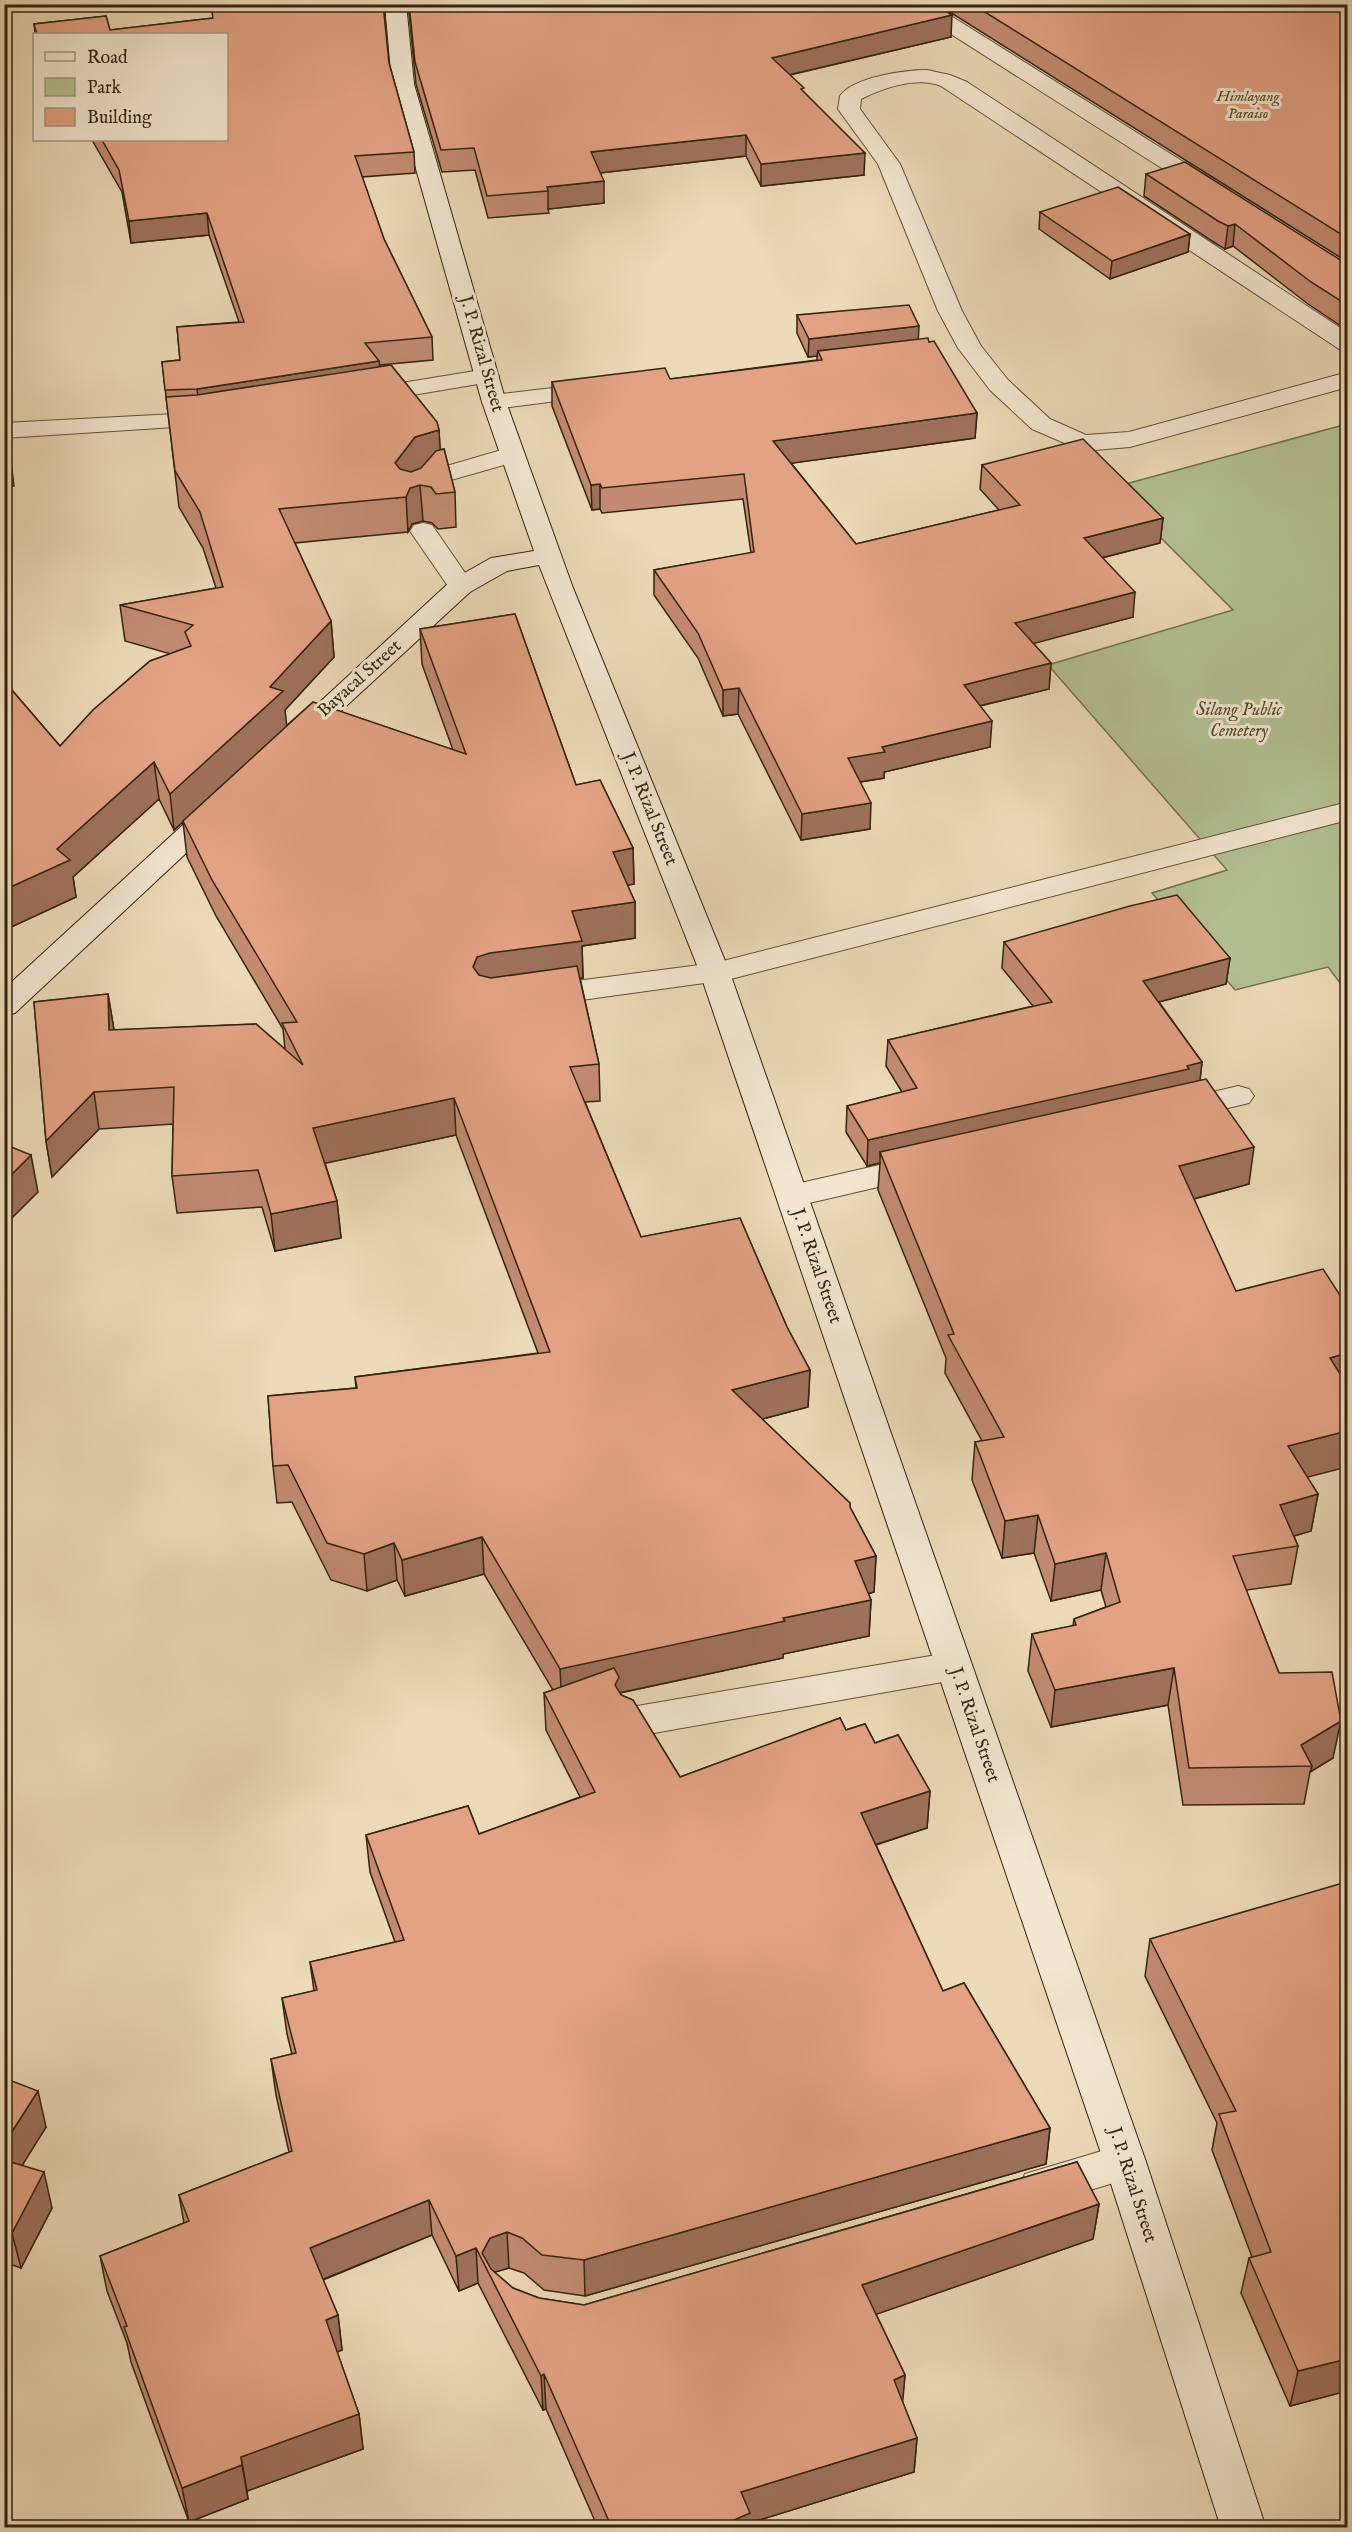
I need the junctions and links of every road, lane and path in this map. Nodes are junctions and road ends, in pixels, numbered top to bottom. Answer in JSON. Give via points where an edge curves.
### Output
{"nodes":[{"id":1,"x":917,"y":4,"type":"edge"},
{"id":2,"x":396,"y":5,"type":"edge"},
{"id":3,"x":1227,"y":200,"type":"edge"},
{"id":4,"x":1347,"y":344,"type":"edge"},
{"id":5,"x":487,"y":376,"type":"junction"},
{"id":6,"x":1347,"y":379,"type":"edge"},
{"id":7,"x":613,"y":388,"type":"edge"},
{"id":8,"x":338,"y":400,"type":"edge"},
{"id":9,"x":494,"y":402,"type":"junction"},
{"id":10,"x":235,"y":416,"type":"edge"},
{"id":11,"x":4,"y":431,"type":"edge"},
{"id":12,"x":512,"y":455,"type":"junction"},
{"id":13,"x":411,"y":497,"type":"edge"},
{"id":14,"x":423,"y":531,"type":"dead end"},
{"id":15,"x":548,"y":556,"type":"junction"},
{"id":16,"x":461,"y":586,"type":"junction"},
{"id":17,"x":276,"y":756,"type":"edge"},
{"id":18,"x":240,"y":788,"type":"edge"},
{"id":19,"x":1347,"y":812,"type":"edge"},
{"id":20,"x":715,"y":973,"type":"junction"},
{"id":21,"x":514,"y":999,"type":"edge"},
{"id":22,"x":4,"y":1006,"type":"edge"},
{"id":23,"x":1238,"y":1096,"type":"dead end"},
{"id":24,"x":1146,"y":1117,"type":"edge"},
{"id":25,"x":952,"y":1160,"type":"edge"},
{"id":26,"x":792,"y":1196,"type":"junction"},
{"id":27,"x":954,"y":1666,"type":"junction"},
{"id":28,"x":637,"y":1721,"type":"edge"},
{"id":29,"x":1125,"y":2162,"type":"junction"},
{"id":30,"x":1001,"y":2198,"type":"edge"},
{"id":31,"x":1244,"y":2528,"type":"edge"}],
"edges":[{"from":1,"to":3,"type":"main road"},
{"from":2,"to":5,"type":"main road","name":"J. P. Rizal Street","via":[[403,84]]},
{"from":4,"to":6,"type":"main road","via":[[959,87],[938,78],[910,77],[864,88],[851,96],[849,109],[889,164],[950,311],[958,350],[1041,424],[1083,442],[1130,439]]},
{"from":5,"to":8,"type":"main road"},
{"from":5,"to":9,"type":"main road","name":"J. P. Rizal Street"},
{"from":7,"to":9,"type":"main road"},
{"from":9,"to":12,"type":"main road","name":"J. P. Rizal Street"},
{"from":10,"to":11,"type":"main road","via":[[200,422]]},
{"from":12,"to":13,"type":"main road","via":[[428,479]]},
{"from":12,"to":15,"type":"main road","name":"J. P. Rizal Street"},
{"from":14,"to":16,"type":"main road"},
{"from":15,"to":16,"type":"main road","name":"Bayacal Street","via":[[500,564]]},
{"from":15,"to":20,"type":"main road","name":"J. P. Rizal Street"},
{"from":16,"to":17,"type":"main road","name":"Bayacal Street"},
{"from":18,"to":22,"type":"main road"},
{"from":19,"to":20,"type":"main road"},
{"from":20,"to":21,"type":"main road"},
{"from":20,"to":26,"type":"main road","name":"J. P. Rizal Street"},
{"from":23,"to":24,"type":"main road"},
{"from":25,"to":26,"type":"main road"},
{"from":26,"to":27,"type":"main road","name":"J. P. Rizal Street"},
{"from":27,"to":28,"type":"main road"},
{"from":27,"to":29,"type":"main road","name":"J. P. Rizal Street"},
{"from":29,"to":30,"type":"main road"},
{"from":29,"to":31,"type":"main road","name":"J. P. Rizal Street"}]}
